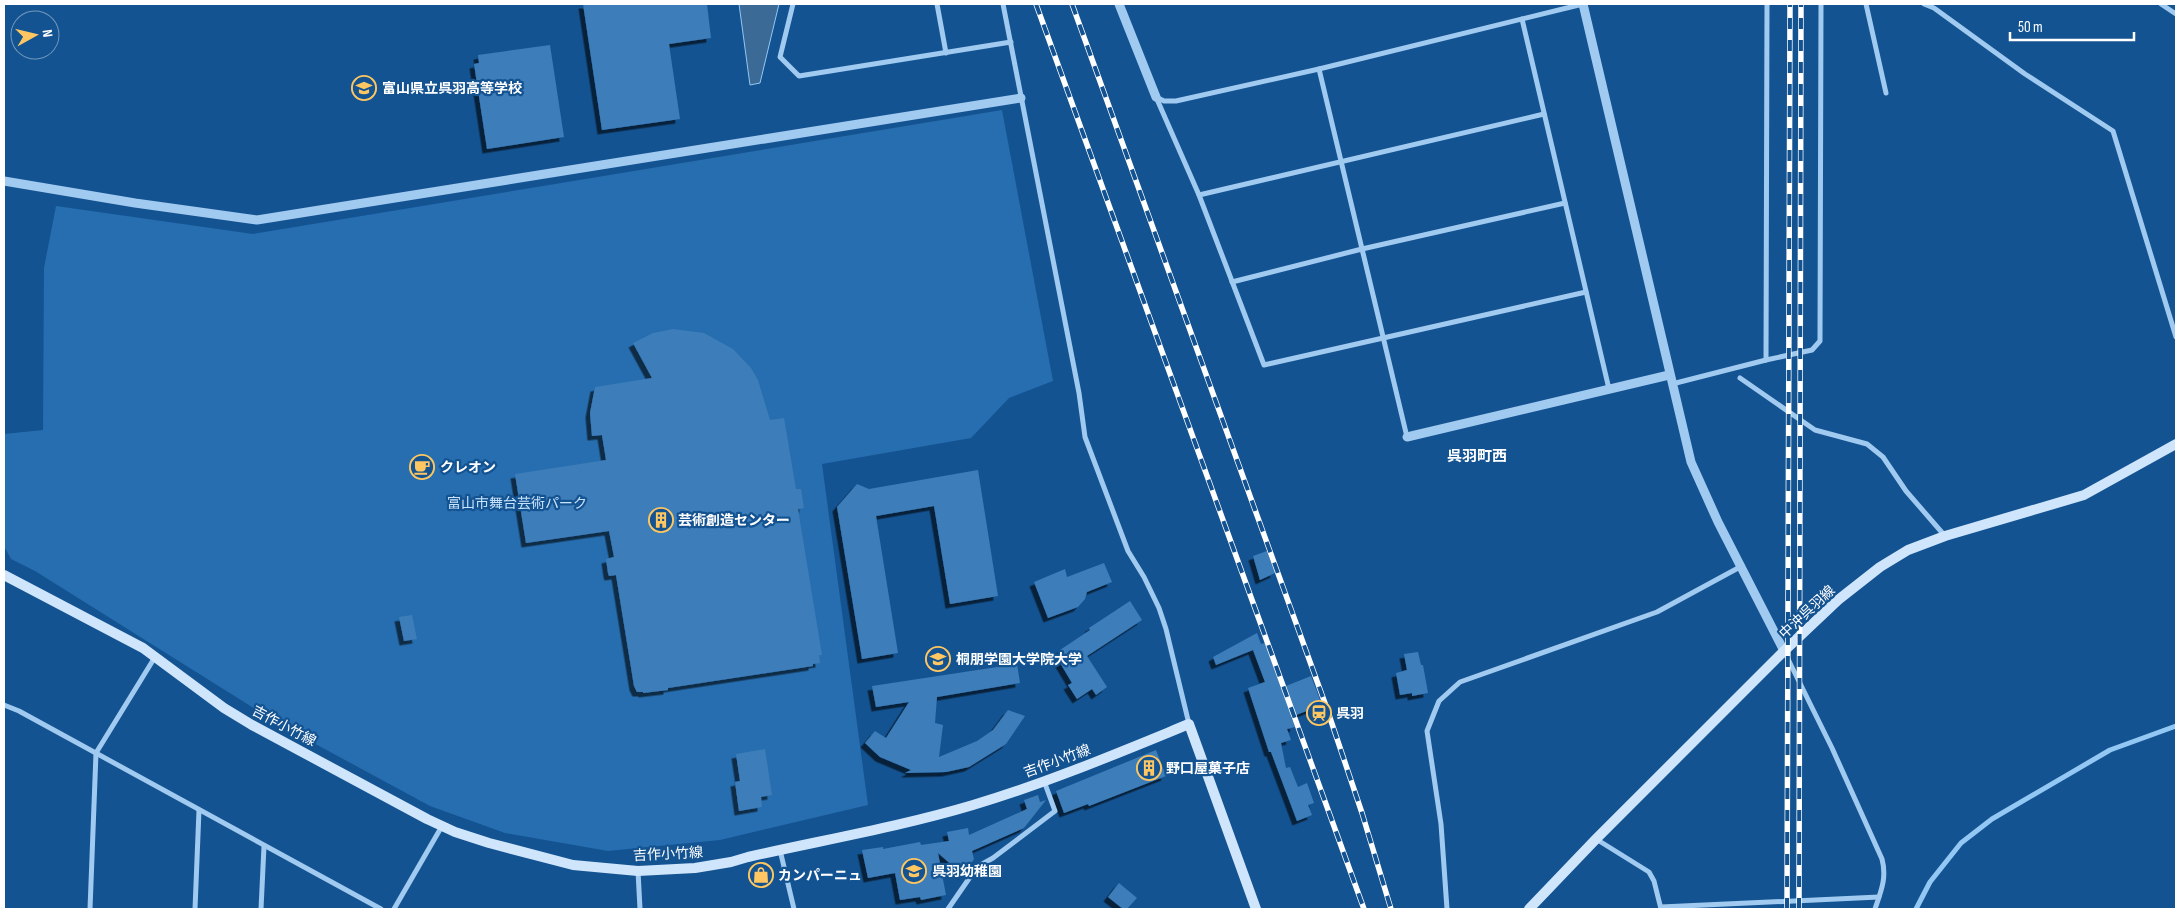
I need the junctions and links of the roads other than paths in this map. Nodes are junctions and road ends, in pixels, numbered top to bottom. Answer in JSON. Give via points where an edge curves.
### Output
{"nodes":[{"id":1,"x":793,"y":4,"type":"edge"},
{"id":2,"x":937,"y":4,"type":"edge"},
{"id":3,"x":1003,"y":4,"type":"edge"},
{"id":4,"x":1119,"y":4,"type":"edge"},
{"id":5,"x":1583,"y":4,"type":"edge"},
{"id":6,"x":1767,"y":4,"type":"edge"},
{"id":7,"x":1821,"y":4,"type":"edge"},
{"id":8,"x":1866,"y":4,"type":"edge"},
{"id":9,"x":1924,"y":4,"type":"edge"},
{"id":10,"x":2161,"y":4,"type":"edge"},
{"id":11,"x":2176,"y":14,"type":"edge"},
{"id":12,"x":1522,"y":19,"type":"junction"},
{"id":13,"x":1010,"y":42,"type":"junction"},
{"id":14,"x":946,"y":53,"type":"junction"},
{"id":15,"x":1319,"y":68,"type":"junction"},
{"id":16,"x":1886,"y":93,"type":"dead end"},
{"id":17,"x":1156,"y":97,"type":"junction"},
{"id":18,"x":1021,"y":98,"type":"junction"},
{"id":19,"x":1544,"y":114,"type":"junction"},
{"id":20,"x":1341,"y":160,"type":"junction"},
{"id":21,"x":4,"y":181,"type":"edge"},
{"id":22,"x":1200,"y":195,"type":"junction"},
{"id":23,"x":1565,"y":203,"type":"junction"},
{"id":24,"x":1362,"y":249,"type":"junction"},
{"id":25,"x":1232,"y":282,"type":"junction"},
{"id":26,"x":1586,"y":292,"type":"junction"},
{"id":27,"x":2176,"y":337,"type":"edge"},
{"id":28,"x":1384,"y":338,"type":"junction"},
{"id":29,"x":1766,"y":360,"type":"junction"},
{"id":30,"x":1740,"y":378,"type":"dead end"},
{"id":31,"x":1670,"y":380,"type":"junction"},
{"id":32,"x":1609,"y":389,"type":"junction"},
{"id":33,"x":1407,"y":437,"type":"joint"},
{"id":34,"x":2176,"y":444,"type":"edge"},
{"id":35,"x":1946,"y":536,"type":"junction"},
{"id":36,"x":1740,"y":567,"type":"junction"},
{"id":37,"x":4,"y":575,"type":"edge"},
{"id":38,"x":1784,"y":652,"type":"junction"},
{"id":39,"x":155,"y":657,"type":"junction"},
{"id":40,"x":4,"y":705,"type":"edge"},
{"id":41,"x":1189,"y":724,"type":"junction"},
{"id":42,"x":96,"y":753,"type":"junction"},
{"id":43,"x":1044,"y":781,"type":"junction"},
{"id":44,"x":199,"y":810,"type":"junction"},
{"id":45,"x":442,"y":826,"type":"junction"},
{"id":46,"x":1596,"y":839,"type":"junction"},
{"id":47,"x":264,"y":846,"type":"junction"},
{"id":48,"x":780,"y":850,"type":"junction"},
{"id":49,"x":638,"y":871,"type":"junction"},
{"id":50,"x":1879,"y":897,"type":"junction"},
{"id":51,"x":1661,"y":908,"type":"edge"},
{"id":52,"x":90,"y":909,"type":"edge"},
{"id":53,"x":196,"y":909,"type":"edge"},
{"id":54,"x":261,"y":909,"type":"edge"},
{"id":55,"x":380,"y":909,"type":"edge"},
{"id":56,"x":394,"y":909,"type":"edge"},
{"id":57,"x":640,"y":909,"type":"edge"},
{"id":58,"x":794,"y":909,"type":"edge"},
{"id":59,"x":948,"y":909,"type":"edge"},
{"id":60,"x":1256,"y":909,"type":"edge"},
{"id":61,"x":1448,"y":909,"type":"edge"},
{"id":62,"x":1530,"y":909,"type":"edge"},
{"id":63,"x":1875,"y":909,"type":"edge"}],
"edges":[{"from":1,"to":14,"type":"street","via":[[780,57],[799,76]]},
{"from":2,"to":14,"type":"street"},
{"from":3,"to":13,"type":"street"},
{"from":4,"to":17,"type":"street"},
{"from":5,"to":12,"type":"street"},
{"from":5,"to":31,"type":"street"},
{"from":6,"to":29,"type":"street"},
{"from":7,"to":29,"type":"street","via":[[1820,342],[1812,350]]},
{"from":8,"to":16,"type":"street"},
{"from":9,"to":27,"type":"street","via":[[2113,131]]},
{"from":10,"to":11,"type":"street"},
{"from":12,"to":15,"type":"street"},
{"from":12,"to":19,"type":"street"},
{"from":13,"to":14,"type":"street"},
{"from":13,"to":18,"type":"street"},
{"from":15,"to":17,"type":"street","via":[[1176,101]]},
{"from":15,"to":20,"type":"street"},
{"from":17,"to":22,"type":"street"},
{"from":18,"to":21,"type":"street","via":[[257,220]]},
{"from":18,"to":41,"type":"street","via":[[1085,437],[1128,551],[1158,608]]},
{"from":19,"to":20,"type":"street"},
{"from":19,"to":23,"type":"street"},
{"from":20,"to":22,"type":"street"},
{"from":20,"to":24,"type":"street"},
{"from":22,"to":25,"type":"street"},
{"from":23,"to":24,"type":"street"},
{"from":23,"to":26,"type":"street"},
{"from":24,"to":25,"type":"street"},
{"from":24,"to":28,"type":"street"},
{"from":25,"to":28,"type":"street","via":[[1264,365]]},
{"from":26,"to":28,"type":"street"},
{"from":26,"to":32,"type":"street"},
{"from":28,"to":33,"type":"street"},
{"from":29,"to":31,"type":"street"},
{"from":30,"to":35,"type":"street","via":[[1815,430],[1867,444],[1883,457],[1906,491]]},
{"from":31,"to":32,"type":"street"},
{"from":31,"to":36,"type":"street","via":[[1691,462]]},
{"from":32,"to":33,"type":"street"},
{"from":34,"to":35,"type":"main road","name":"中沖呉羽線","via":[[2084,495]]},
{"from":35,"to":38,"type":"main road","name":"中沖呉羽線","via":[[1908,550],[1880,567],[1838,600]]},
{"from":36,"to":38,"type":"street"},
{"from":36,"to":61,"type":"street","via":[[1657,612],[1460,682],[1439,701],[1427,731],[1441,824]]},
{"from":37,"to":39,"type":"main road","name":"吉作小竹線"},
{"from":38,"to":46,"type":"main road","name":"中沖呉羽線"},
{"from":38,"to":50,"type":"street","via":[[1882,858],[1886,871]]},
{"from":39,"to":42,"type":"street"},
{"from":39,"to":45,"type":"main road","name":"吉作小竹線","via":[[252,725]]},
{"from":40,"to":42,"type":"street"},
{"from":41,"to":43,"type":"main road","name":"吉作小竹線"},
{"from":41,"to":60,"type":"main road"},
{"from":42,"to":44,"type":"street"},
{"from":42,"to":52,"type":"street"},
{"from":43,"to":48,"type":"main road","name":"吉作小竹線","via":[[930,817]]},
{"from":43,"to":59,"type":"street","via":[[1055,811],[978,867]]},
{"from":44,"to":47,"type":"street"},
{"from":44,"to":53,"type":"street"},
{"from":45,"to":49,"type":"main road","name":"吉作小竹線","via":[[489,843],[573,864]]},
{"from":45,"to":56,"type":"street"},
{"from":46,"to":51,"type":"street","via":[[1649,872]]},
{"from":46,"to":62,"type":"main road","name":"中沖呉羽線"},
{"from":47,"to":54,"type":"street"},
{"from":47,"to":55,"type":"street"},
{"from":48,"to":49,"type":"main road","name":"吉作小竹線","via":[[695,868]]},
{"from":48,"to":58,"type":"street"},
{"from":49,"to":57,"type":"street"},
{"from":50,"to":51,"type":"street"},
{"from":50,"to":63,"type":"street"}]}
